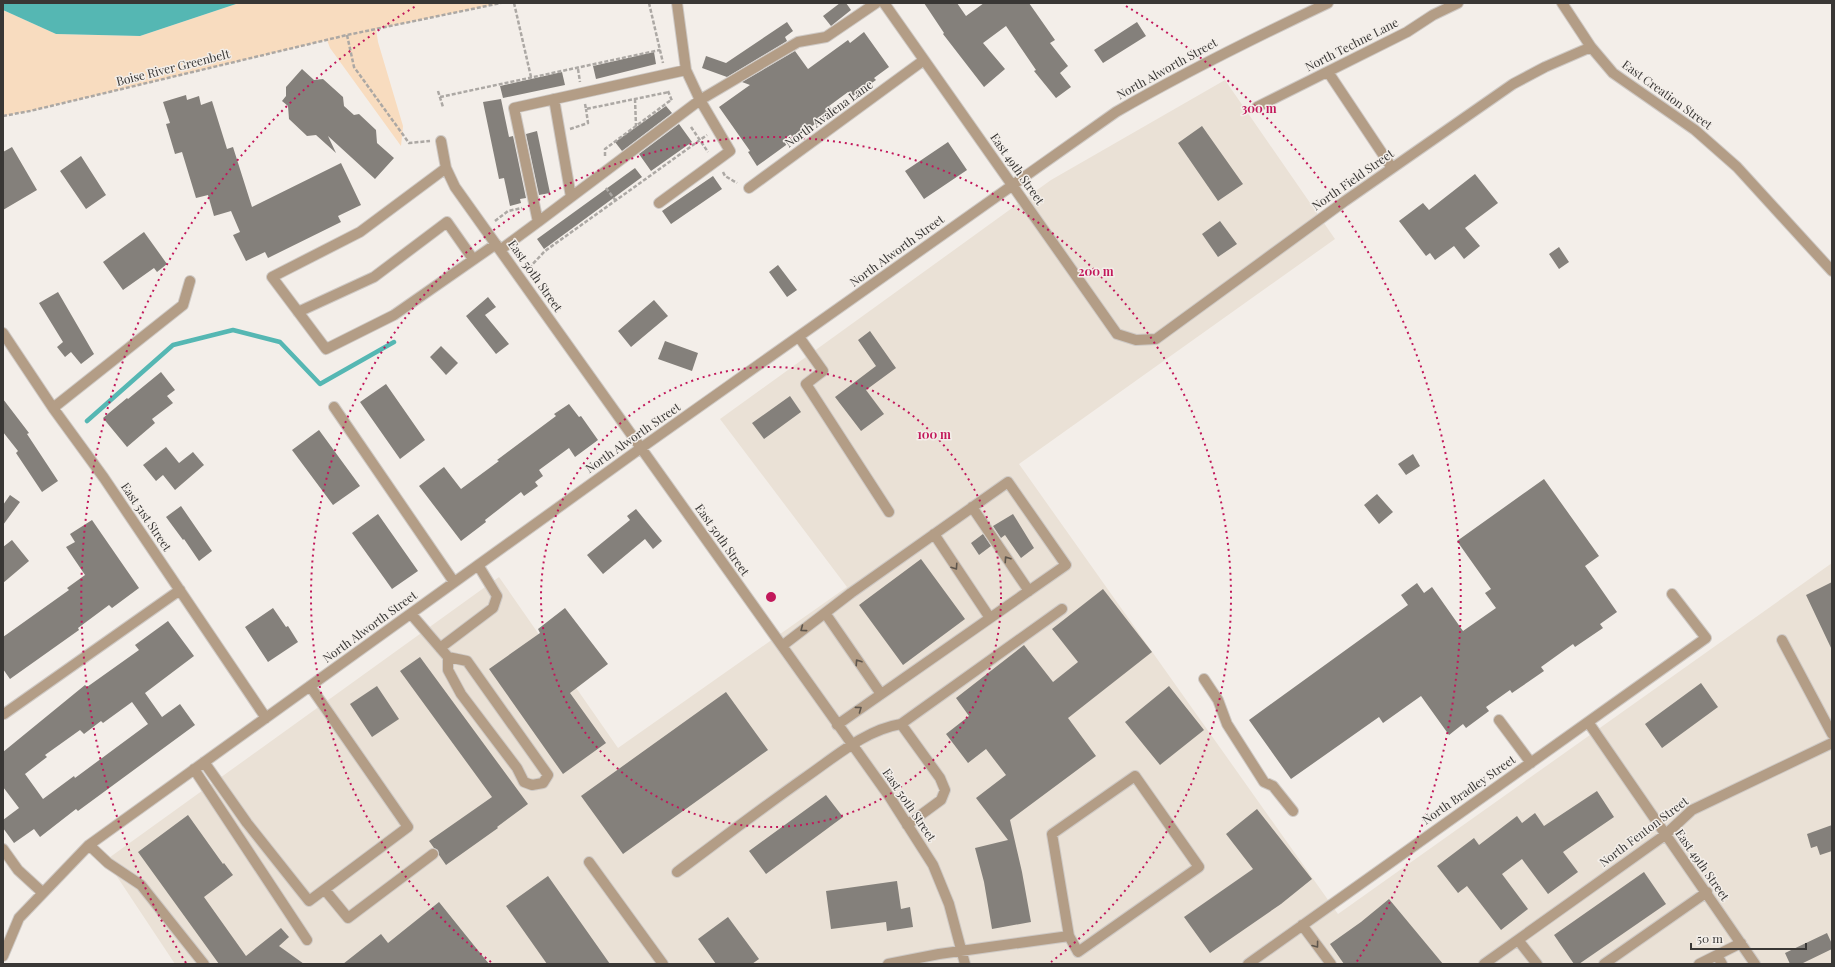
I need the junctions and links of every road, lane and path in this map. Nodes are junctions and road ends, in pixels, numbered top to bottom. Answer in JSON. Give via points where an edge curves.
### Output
{"nodes":[{"id":1,"x":502,"y":3,"type":"edge"},
{"id":2,"x":514,"y":3,"type":"edge"},
{"id":3,"x":649,"y":3,"type":"edge"},
{"id":4,"x":677,"y":3,"type":"edge"},
{"id":5,"x":876,"y":3,"type":"edge"},
{"id":6,"x":884,"y":3,"type":"edge"},
{"id":7,"x":1328,"y":3,"type":"edge"},
{"id":8,"x":1458,"y":3,"type":"edge"},
{"id":9,"x":1562,"y":3,"type":"edge"},
{"id":10,"x":347,"y":35,"type":"junction"},
{"id":11,"x":1591,"y":47,"type":"junction"},
{"id":12,"x":660,"y":50,"type":"junction"},
{"id":13,"x":924,"y":60,"type":"junction"},
{"id":14,"x":663,"y":64,"type":"dead end"},
{"id":15,"x":578,"y":69,"type":"dead end"},
{"id":16,"x":686,"y":70,"type":"junction"},
{"id":17,"x":1328,"y":72,"type":"junction"},
{"id":18,"x":531,"y":77,"type":"junction"},
{"id":19,"x":580,"y":82,"type":"dead end"},
{"id":20,"x":438,"y":91,"type":"dead end"},
{"id":21,"x":440,"y":96,"type":"junction"},
{"id":22,"x":554,"y":99,"type":"junction"},
{"id":23,"x":635,"y":99,"type":"junction"},
{"id":24,"x":584,"y":100,"type":"dead end"},
{"id":25,"x":671,"y":100,"type":"junction"},
{"id":26,"x":700,"y":100,"type":"junction"},
{"id":27,"x":674,"y":105,"type":"dead end"},
{"id":28,"x":443,"y":107,"type":"dead end"},
{"id":29,"x":1257,"y":107,"type":"dead end"},
{"id":30,"x":586,"y":109,"type":"junction"},
{"id":31,"x":3,"y":116,"type":"edge"},
{"id":32,"x":636,"y":126,"type":"junction"},
{"id":33,"x":691,"y":127,"type":"dead end"},
{"id":34,"x":567,"y":130,"type":"dead end"},
{"id":35,"x":707,"y":134,"type":"dead end"},
{"id":36,"x":700,"y":140,"type":"junction"},
{"id":37,"x":441,"y":141,"type":"joint"},
{"id":38,"x":711,"y":156,"type":"dead end"},
{"id":39,"x":605,"y":158,"type":"dead end"},
{"id":40,"x":446,"y":168,"type":"junction"},
{"id":41,"x":1392,"y":168,"type":"junction"},
{"id":42,"x":722,"y":171,"type":"dead end"},
{"id":43,"x":737,"y":183,"type":"dead end"},
{"id":44,"x":1012,"y":184,"type":"junction"},
{"id":45,"x":606,"y":188,"type":"dead end"},
{"id":46,"x":749,"y":188,"type":"dead end"},
{"id":47,"x":570,"y":197,"type":"junction"},
{"id":48,"x":616,"y":201,"type":"junction"},
{"id":49,"x":659,"y":203,"type":"dead end"},
{"id":50,"x":522,"y":208,"type":"dead end"},
{"id":51,"x":495,"y":220,"type":"dead end"},
{"id":52,"x":538,"y":222,"type":"junction"},
{"id":53,"x":498,"y":247,"type":"junction"},
{"id":54,"x":473,"y":259,"type":"junction"},
{"id":55,"x":529,"y":268,"type":"dead end"},
{"id":56,"x":1832,"y":271,"type":"edge"},
{"id":57,"x":190,"y":281,"type":"dead end"},
{"id":58,"x":298,"y":312,"type":"junction"},
{"id":59,"x":3,"y":333,"type":"edge"},
{"id":60,"x":799,"y":337,"type":"junction"},
{"id":61,"x":1136,"y":340,"type":"joint"},
{"id":62,"x":53,"y":408,"type":"junction"},
{"id":63,"x":334,"y":408,"type":"dead end"},
{"id":64,"x":641,"y":448,"type":"junction"},
{"id":65,"x":972,"y":507,"type":"junction"},
{"id":66,"x":889,"y":512,"type":"dead end"},
{"id":67,"x":934,"y":534,"type":"junction"},
{"id":68,"x":478,"y":565,"type":"junction"},
{"id":69,"x":454,"y":582,"type":"junction"},
{"id":70,"x":180,"y":590,"type":"junction"},
{"id":71,"x":1029,"y":591,"type":"junction"},
{"id":72,"x":1672,"y":594,"type":"dead end"},
{"id":73,"x":1062,"y":609,"type":"dead end"},
{"id":74,"x":825,"y":613,"type":"junction"},
{"id":75,"x":411,"y":614,"type":"junction"},
{"id":76,"x":990,"y":618,"type":"junction"},
{"id":77,"x":1782,"y":640,"type":"dead end"},
{"id":78,"x":782,"y":646,"type":"junction"},
{"id":79,"x":440,"y":648,"type":"junction"},
{"id":80,"x":448,"y":657,"type":"junction"},
{"id":81,"x":1204,"y":679,"type":"dead end"},
{"id":82,"x":310,"y":686,"type":"junction"},
{"id":83,"x":880,"y":694,"type":"junction"},
{"id":84,"x":4,"y":714,"type":"dead end"},
{"id":85,"x":266,"y":718,"type":"junction"},
{"id":86,"x":1499,"y":720,"type":"dead end"},
{"id":87,"x":1588,"y":722,"type":"junction"},
{"id":88,"x":838,"y":724,"type":"junction"},
{"id":89,"x":900,"y":724,"type":"junction"},
{"id":90,"x":1832,"y":734,"type":"edge"},
{"id":91,"x":1832,"y":743,"type":"edge"},
{"id":92,"x":852,"y":744,"type":"junction"},
{"id":93,"x":204,"y":762,"type":"junction"},
{"id":94,"x":1531,"y":763,"type":"junction"},
{"id":95,"x":194,"y":770,"type":"junction"},
{"id":96,"x":1293,"y":810,"type":"dead end"},
{"id":97,"x":907,"y":825,"type":"junction"},
{"id":98,"x":1665,"y":835,"type":"junction"},
{"id":99,"x":88,"y":845,"type":"junction"},
{"id":100,"x":3,"y":849,"type":"edge"},
{"id":101,"x":433,"y":854,"type":"dead end"},
{"id":102,"x":588,"y":862,"type":"dead end"},
{"id":103,"x":677,"y":872,"type":"dead end"},
{"id":104,"x":324,"y":890,"type":"junction"},
{"id":105,"x":42,"y":892,"type":"junction"},
{"id":106,"x":1707,"y":892,"type":"junction"},
{"id":107,"x":1302,"y":925,"type":"junction"},
{"id":108,"x":1069,"y":936,"type":"junction"},
{"id":109,"x":307,"y":940,"type":"dead end"},
{"id":110,"x":1518,"y":940,"type":"junction"},
{"id":111,"x":1741,"y":943,"type":"junction"},
{"id":112,"x":962,"y":952,"type":"junction"},
{"id":113,"x":3,"y":956,"type":"edge"},
{"id":114,"x":1720,"y":959,"type":"edge"},
{"id":115,"x":204,"y":964,"type":"edge"},
{"id":116,"x":663,"y":964,"type":"edge"},
{"id":117,"x":888,"y":964,"type":"edge"},
{"id":118,"x":965,"y":964,"type":"edge"},
{"id":119,"x":1248,"y":964,"type":"edge"},
{"id":120,"x":1330,"y":964,"type":"edge"},
{"id":121,"x":1484,"y":964,"type":"edge"},
{"id":122,"x":1537,"y":964,"type":"edge"},
{"id":123,"x":1604,"y":964,"type":"edge"},
{"id":124,"x":1699,"y":964,"type":"edge"},
{"id":125,"x":1755,"y":964,"type":"edge"}],
"edges":[{"from":1,"to":10,"type":"path","name":"Boise River Greenbelt"},
{"from":2,"to":18,"type":"path"},
{"from":3,"to":12,"type":"path"},
{"from":4,"to":16,"type":"street"},
{"from":5,"to":26,"type":"street","via":[[826,37],[798,42]]},
{"from":6,"to":13,"type":"street","name":"East 49th Street"},
{"from":7,"to":44,"type":"street","name":"North Alworth Street","via":[[1214,58],[1116,112]]},
{"from":8,"to":17,"type":"street","name":"North Techne Lane"},
{"from":9,"to":11,"type":"street","name":"East Creation Street"},
{"from":10,"to":31,"type":"path","name":"Boise River Greenbelt","via":[[30,112]]},
{"from":10,"to":37,"type":"path","via":[[354,67],[408,143]]},
{"from":11,"to":41,"type":"street","name":"North Field Street","via":[[1513,84]]},
{"from":11,"to":56,"type":"street","name":"East Creation Street","via":[[1613,73],[1695,130],[1737,167]]},
{"from":12,"to":14,"type":"path"},
{"from":12,"to":18,"type":"path"},
{"from":13,"to":44,"type":"street","name":"East 49th Street"},
{"from":13,"to":46,"type":"street","name":"North Avalena Lane"},
{"from":15,"to":19,"type":"path"},
{"from":16,"to":22,"type":"street"},
{"from":16,"to":26,"type":"street"},
{"from":17,"to":29,"type":"street","name":"North Techne Lane"},
{"from":17,"to":41,"type":"street"},
{"from":18,"to":21,"type":"path"},
{"from":20,"to":21,"type":"path"},
{"from":21,"to":28,"type":"path"},
{"from":22,"to":47,"type":"street"},
{"from":22,"to":52,"type":"street","via":[[514,108]]},
{"from":23,"to":25,"type":"path","via":[[668,91]]},
{"from":23,"to":30,"type":"path"},
{"from":23,"to":32,"type":"path"},
{"from":24,"to":30,"type":"path"},
{"from":25,"to":27,"type":"path"},
{"from":25,"to":32,"type":"path"},
{"from":26,"to":47,"type":"street"},
{"from":26,"to":49,"type":"street","via":[[730,151]]},
{"from":30,"to":34,"type":"path","via":[[588,123]]},
{"from":32,"to":39,"type":"path","via":[[605,149]]},
{"from":33,"to":36,"type":"path"},
{"from":35,"to":36,"type":"path"},
{"from":36,"to":38,"type":"path"},
{"from":36,"to":48,"type":"path"},
{"from":37,"to":40,"type":"street","name":"East 50th Street"},
{"from":40,"to":53,"type":"street","name":"East 50th Street","via":[[455,187]]},
{"from":40,"to":58,"type":"street","via":[[360,232],[272,278]]},
{"from":41,"to":61,"type":"street","name":"North Field Street","via":[[1156,338]]},
{"from":42,"to":43,"type":"path","via":[[725,176]]},
{"from":44,"to":60,"type":"street","name":"North Alworth Street"},
{"from":44,"to":61,"type":"street","name":"East 49th Street","via":[[1117,334]]},
{"from":45,"to":48,"type":"path"},
{"from":47,"to":52,"type":"street"},
{"from":48,"to":55,"type":"path","via":[[545,251]]},
{"from":50,"to":51,"type":"path","via":[[508,212]]},
{"from":52,"to":53,"type":"street"},
{"from":53,"to":54,"type":"street"},
{"from":53,"to":64,"type":"street","name":"East 50th Street"},
{"from":54,"to":58,"type":"street","via":[[394,315],[326,349]]},
{"from":54,"to":58,"type":"street","via":[[447,222],[374,277]]},
{"from":57,"to":62,"type":"street","via":[[183,305]]},
{"from":59,"to":62,"type":"street","name":"East 51st Street"},
{"from":60,"to":64,"type":"street","name":"North Alworth Street"},
{"from":60,"to":66,"type":"street","via":[[823,371],[806,384]]},
{"from":62,"to":70,"type":"street","name":"East 51st Street"},
{"from":63,"to":69,"type":"street"},
{"from":64,"to":68,"type":"street","name":"North Alworth Street"},
{"from":64,"to":78,"type":"street","name":"East 50th Street"},
{"from":65,"to":67,"type":"street"},
{"from":71,"to":65,"type":"street","one_way":true},
{"from":65,"to":71,"type":"street","via":[[1008,482],[1066,565]]},
{"from":67,"to":74,"type":"street"},
{"from":67,"to":76,"type":"street","one_way":true},
{"from":68,"to":69,"type":"street","name":"North Alworth Street"},
{"from":68,"to":79,"type":"street","via":[[497,596],[493,608]]},
{"from":69,"to":75,"type":"street","name":"North Alworth Street"},
{"from":70,"to":84,"type":"street"},
{"from":70,"to":85,"type":"street","name":"East 51st Street"},
{"from":71,"to":76,"type":"street"},
{"from":72,"to":87,"type":"street","name":"North Bradley Street","via":[[1706,638]]},
{"from":73,"to":89,"type":"street"},
{"from":74,"to":78,"type":"street","one_way":true},
{"from":83,"to":74,"type":"street","one_way":true},
{"from":75,"to":79,"type":"street"},
{"from":75,"to":82,"type":"street","name":"North Alworth Street"},
{"from":76,"to":83,"type":"street"},
{"from":77,"to":90,"type":"street"},
{"from":78,"to":88,"type":"street","name":"East 50th Street"},
{"from":79,"to":80,"type":"street"},
{"from":80,"to":80,"type":"street","via":[[448,670],[458,688],[517,768],[524,782],[532,785],[543,783],[548,774],[467,661]]},
{"from":81,"to":96,"type":"street","via":[[1218,700],[1227,724],[1264,782],[1273,786]]},
{"from":82,"to":85,"type":"street","name":"North Alworth Street"},
{"from":82,"to":104,"type":"street","via":[[408,827]]},
{"from":88,"to":83,"type":"street","one_way":true},
{"from":85,"to":93,"type":"street","name":"North Alworth Street"},
{"from":86,"to":94,"type":"street"},
{"from":87,"to":94,"type":"street","name":"North Bradley Street"},
{"from":87,"to":98,"type":"street","name":"East 49th Street"},
{"from":88,"to":92,"type":"street","name":"East 50th Street"},
{"from":89,"to":92,"type":"street","via":[[887,726]]},
{"from":89,"to":97,"type":"street","via":[[940,778],[945,790],[941,800]]},
{"from":91,"to":98,"type":"street","name":"North Fenton Street","via":[[1692,810]]},
{"from":92,"to":97,"type":"street","name":"East 50th Street"},
{"from":92,"to":103,"type":"street"},
{"from":93,"to":95,"type":"street","name":"North Alworth Street"},
{"from":93,"to":104,"type":"street","via":[[247,823],[309,901]]},
{"from":94,"to":107,"type":"street","name":"North Bradley Street"},
{"from":95,"to":99,"type":"street","name":"North Alworth Street"},
{"from":95,"to":109,"type":"street"},
{"from":97,"to":112,"type":"street","name":"East 50th Street","via":[[933,865]]},
{"from":98,"to":106,"type":"street","name":"East 49th Street"},
{"from":98,"to":110,"type":"street","name":"North Fenton Street"},
{"from":99,"to":105,"type":"street","name":"North Alworth Street"},
{"from":99,"to":115,"type":"street","via":[[108,863],[141,885]]},
{"from":100,"to":105,"type":"street","via":[[18,870]]},
{"from":101,"to":104,"type":"street","via":[[348,918]]},
{"from":102,"to":116,"type":"street"},
{"from":105,"to":113,"type":"street","name":"North Alworth Street","via":[[19,918]]},
{"from":106,"to":111,"type":"street","name":"East 49th Street"},
{"from":106,"to":123,"type":"street"},
{"from":107,"to":119,"type":"street","name":"North Bradley Street"},
{"from":107,"to":120,"type":"street","one_way":true},
{"from":108,"to":108,"type":"street","via":[[1052,834],[1135,776],[1199,867],[1078,952]]},
{"from":108,"to":112,"type":"street"},
{"from":110,"to":121,"type":"street","name":"North Fenton Street"},
{"from":110,"to":122,"type":"street"},
{"from":111,"to":114,"type":"street"},
{"from":111,"to":125,"type":"street","name":"East 49th Street"},
{"from":112,"to":117,"type":"street"},
{"from":112,"to":118,"type":"street","name":"East 50th Street"},
{"from":114,"to":124,"type":"street"}]}
